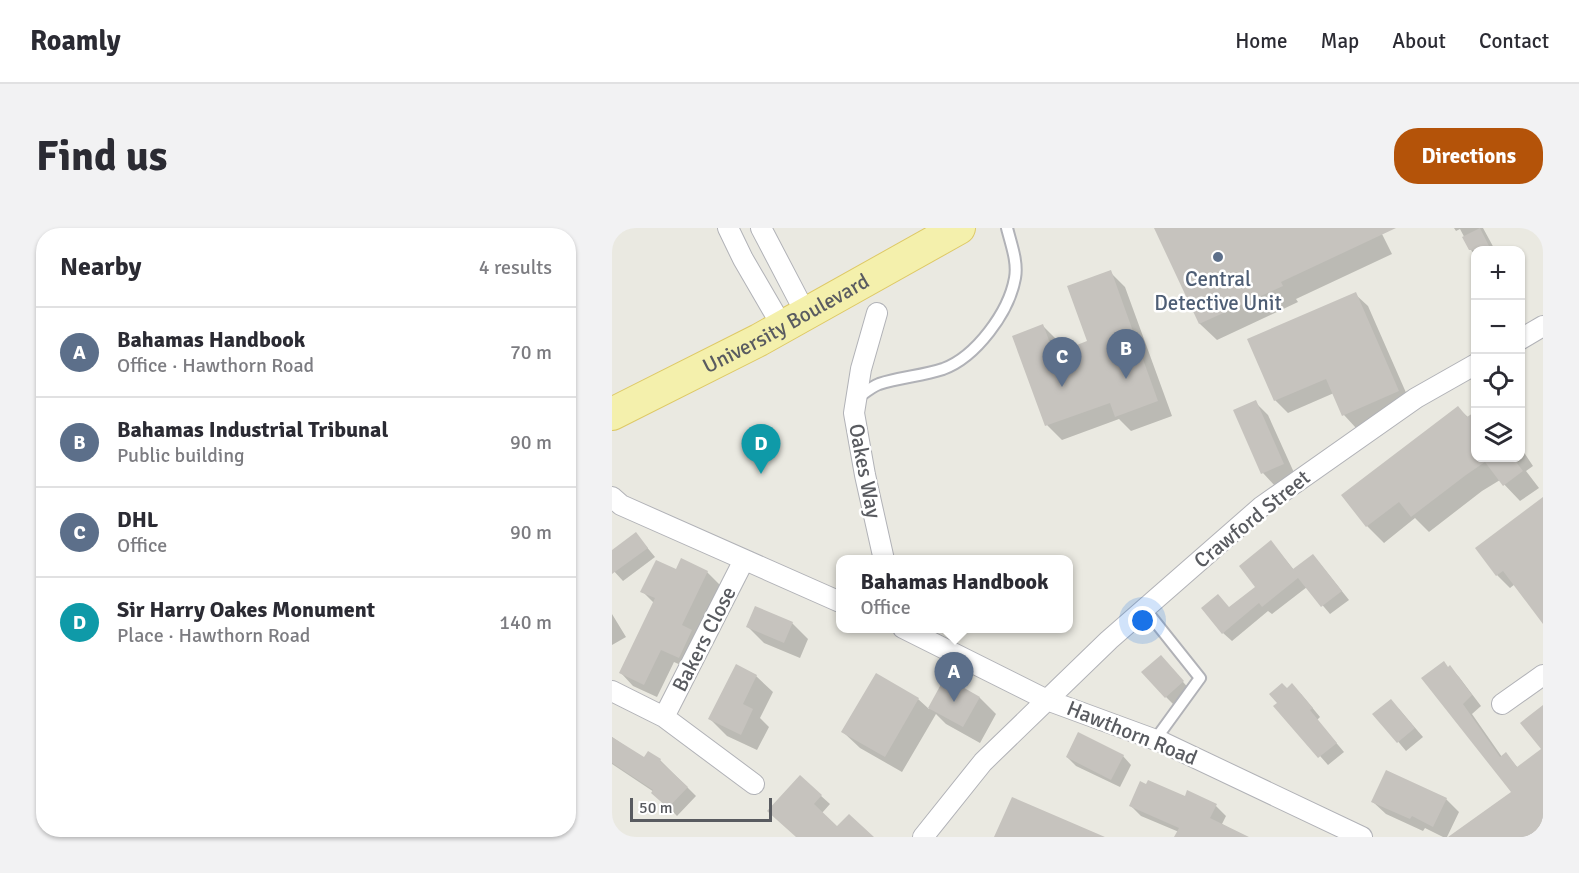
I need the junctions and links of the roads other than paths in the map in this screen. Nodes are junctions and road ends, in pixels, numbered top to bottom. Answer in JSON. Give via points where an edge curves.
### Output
{"nodes":[{"id":1,"x":728,"y":228,"type":"edge"},
{"id":2,"x":761,"y":228,"type":"edge"},
{"id":3,"x":959,"y":228,"type":"edge"},
{"id":4,"x":1007,"y":228,"type":"edge"},
{"id":5,"x":877,"y":312,"type":"dead end"},
{"id":6,"x":794,"y":320,"type":"junction"},
{"id":7,"x":1543,"y":326,"type":"edge"},
{"id":8,"x":1525,"y":337,"type":"edge"},
{"id":9,"x":1471,"y":367,"type":"edge"},
{"id":10,"x":856,"y":399,"type":"junction"},
{"id":11,"x":612,"y":414,"type":"edge"},
{"id":12,"x":612,"y":497,"type":"edge"},
{"id":13,"x":883,"y":555,"type":"edge"},
{"id":14,"x":744,"y":560,"type":"junction"},
{"id":15,"x":836,"y":600,"type":"edge"},
{"id":16,"x":1145,"y":609,"type":"junction"},
{"id":17,"x":924,"y":634,"type":"edge"},
{"id":18,"x":1543,"y":675,"type":"edge"},
{"id":19,"x":612,"y":690,"type":"edge"},
{"id":20,"x":1047,"y":700,"type":"junction"},
{"id":21,"x":1502,"y":704,"type":"dead end"},
{"id":22,"x":664,"y":717,"type":"junction"},
{"id":23,"x":1155,"y":740,"type":"junction"},
{"id":24,"x":754,"y":784,"type":"dead end"},
{"id":25,"x":924,"y":837,"type":"edge"},
{"id":26,"x":1362,"y":837,"type":"edge"}],
"edges":[{"from":1,"to":6,"type":"street","via":[[743,259]]},
{"from":2,"to":6,"type":"street"},
{"from":3,"to":6,"type":"main road","name":"University Boulevard"},
{"from":4,"to":10,"type":"lane","via":[[1015,258],[1015,277],[1007,303],[981,341],[955,364],[878,384]]},
{"from":5,"to":10,"type":"street","name":"Oakes Way"},
{"from":6,"to":11,"type":"main road","name":"University Boulevard"},
{"from":7,"to":8,"type":"street"},
{"from":9,"to":16,"type":"street","name":"Crawford Street","via":[[1416,398],[1261,507]]},
{"from":10,"to":13,"type":"street","name":"Oakes Way","via":[[857,433]]},
{"from":12,"to":14,"type":"street","via":[[621,505]]},
{"from":14,"to":15,"type":"street"},
{"from":14,"to":22,"type":"street","name":"Bakers Close"},
{"from":16,"to":20,"type":"street","name":"Crawford Street"},
{"from":16,"to":23,"type":"lane","via":[[1200,678]]},
{"from":17,"to":20,"type":"street","name":"Hawthorn Road"},
{"from":18,"to":21,"type":"street"},
{"from":19,"to":22,"type":"street","name":"Bakers Close"},
{"from":20,"to":23,"type":"street","name":"Hawthorn Road"},
{"from":20,"to":25,"type":"street","name":"Crawford Street","via":[[983,762]]},
{"from":22,"to":24,"type":"street","name":"Bakers Close"},
{"from":23,"to":26,"type":"street","name":"Hawthorn Road"}]}
